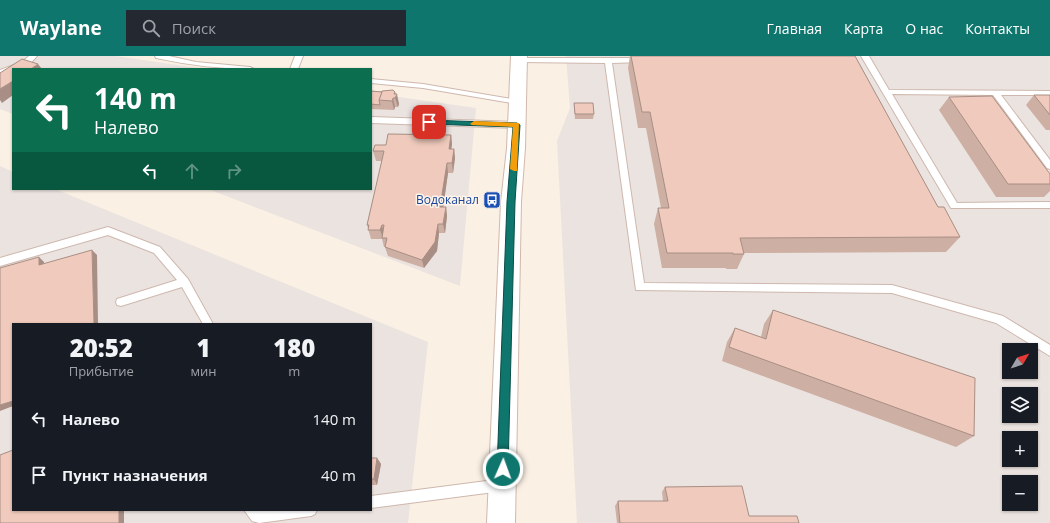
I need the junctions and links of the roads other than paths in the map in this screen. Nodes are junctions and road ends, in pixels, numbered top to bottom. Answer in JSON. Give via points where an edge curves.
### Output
{"nodes":[{"id":1,"x":33,"y":56,"type":"edge"},
{"id":2,"x":159,"y":56,"type":"edge"},
{"id":3,"x":299,"y":56,"type":"edge"},
{"id":4,"x":864,"y":56,"type":"edge"},
{"id":5,"x":519,"y":58,"type":"edge"},
{"id":6,"x":647,"y":60,"type":"edge"},
{"id":7,"x":608,"y":61,"type":"junction"},
{"id":8,"x":196,"y":64,"type":"junction"},
{"id":9,"x":14,"y":68,"type":"edge"},
{"id":10,"x":191,"y":68,"type":"edge"},
{"id":11,"x":239,"y":68,"type":"edge"},
{"id":12,"x":294,"y":68,"type":"edge"},
{"id":13,"x":12,"y":69,"type":"edge"},
{"id":14,"x":0,"y":73,"type":"edge"},
{"id":15,"x":372,"y":81,"type":"edge"},
{"id":16,"x":886,"y":92,"type":"junction"},
{"id":17,"x":995,"y":93,"type":"junction"},
{"id":18,"x":1050,"y":93,"type":"edge"},
{"id":19,"x":518,"y":102,"type":"junction"},
{"id":20,"x":372,"y":120,"type":"edge"},
{"id":21,"x":517,"y":125,"type":"junction"},
{"id":22,"x":1050,"y":166,"type":"edge"},
{"id":23,"x":1050,"y":206,"type":"edge"},
{"id":24,"x":0,"y":262,"type":"edge"},
{"id":25,"x":184,"y":282,"type":"junction"},
{"id":26,"x":121,"y":302,"type":"dead end"},
{"id":27,"x":207,"y":323,"type":"edge"},
{"id":28,"x":1050,"y":351,"type":"edge"},
{"id":29,"x":502,"y":485,"type":"junction"},
{"id":30,"x":372,"y":502,"type":"edge"},
{"id":31,"x":300,"y":511,"type":"edge"},
{"id":32,"x":254,"y":515,"type":"edge"},
{"id":33,"x":501,"y":523,"type":"edge"}],
"edges":[{"from":1,"to":9,"type":"lane","via":[[25,64]]},
{"from":2,"to":8,"type":"lane"},
{"from":3,"to":12,"type":"lane"},
{"from":4,"to":16,"type":"lane"},
{"from":5,"to":7,"type":"lane"},
{"from":5,"to":19,"type":"main road"},
{"from":6,"to":7,"type":"lane"},
{"from":7,"to":28,"type":"lane","via":[[640,287],[892,289],[999,319]]},
{"from":8,"to":10,"type":"lane"},
{"from":8,"to":11,"type":"lane"},
{"from":13,"to":14,"type":"lane"},
{"from":15,"to":19,"type":"lane","via":[[422,86]]},
{"from":16,"to":17,"type":"lane"},
{"from":16,"to":23,"type":"lane","via":[[954,206]]},
{"from":17,"to":18,"type":"lane"},
{"from":17,"to":22,"type":"lane"},
{"from":19,"to":21,"type":"main road"},
{"from":20,"to":21,"type":"lane"},
{"from":21,"to":29,"type":"main road","via":[[511,202]]},
{"from":24,"to":25,"type":"lane","via":[[108,232],[158,250]]},
{"from":25,"to":26,"type":"lane"},
{"from":25,"to":27,"type":"lane"},
{"from":29,"to":30,"type":"lane"},
{"from":29,"to":33,"type":"main road"},
{"from":31,"to":32,"type":"lane"}]}
